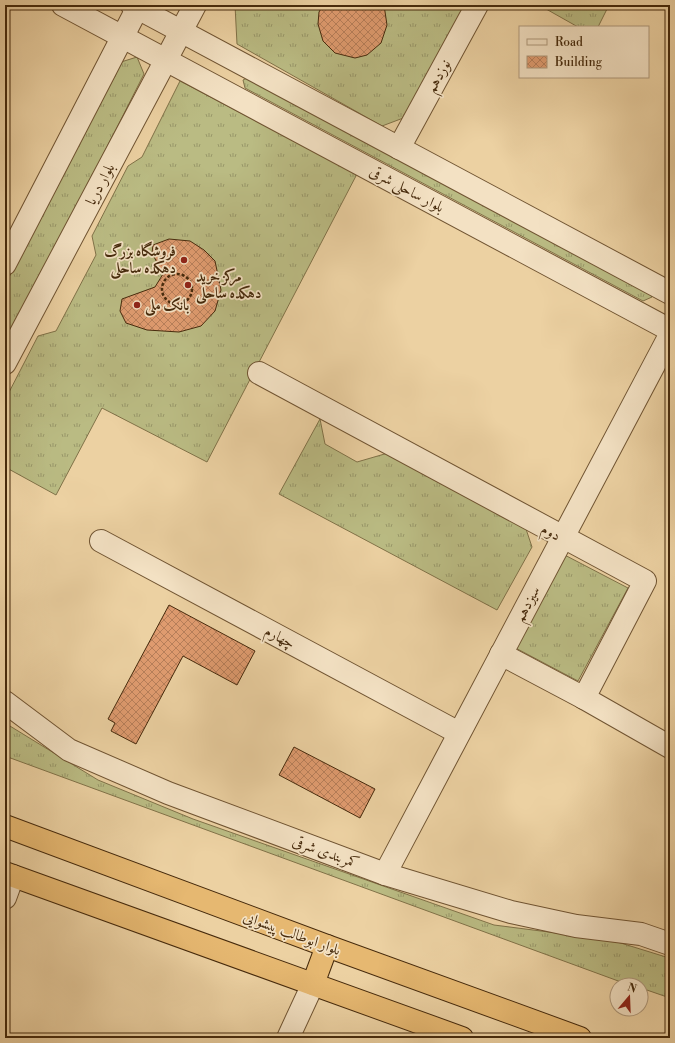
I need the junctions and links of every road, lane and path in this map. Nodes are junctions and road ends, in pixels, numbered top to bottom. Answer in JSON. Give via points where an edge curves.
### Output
{"nodes":[{"id":1,"x":64,"y":5,"type":"edge"},
{"id":2,"x":195,"y":5,"type":"edge"},
{"id":3,"x":477,"y":5,"type":"edge"},
{"id":4,"x":136,"y":6,"type":"edge"},
{"id":5,"x":181,"y":31,"type":"junction"},
{"id":6,"x":122,"y":36,"type":"junction"},
{"id":7,"x":166,"y":60,"type":"junction"},
{"id":8,"x":399,"y":148,"type":"junction"},
{"id":9,"x":5,"y":264,"type":"edge"},
{"id":10,"x":173,"y":274,"type":"joint"},
{"id":11,"x":670,"y":293,"type":"edge"},
{"id":12,"x":670,"y":330,"type":"edge"},
{"id":13,"x":670,"y":336,"type":"edge"},
{"id":14,"x":5,"y":363,"type":"edge"},
{"id":15,"x":259,"y":373,"type":"dead end"},
{"id":16,"x":563,"y":538,"type":"junction"},
{"id":17,"x":101,"y":541,"type":"dead end"},
{"id":18,"x":501,"y":654,"type":"junction"},
{"id":19,"x":584,"y":698,"type":"junction"},
{"id":20,"x":5,"y":702,"type":"edge"},
{"id":21,"x":459,"y":733,"type":"junction"},
{"id":22,"x":670,"y":747,"type":"edge"},
{"id":23,"x":5,"y":826,"type":"edge"},
{"id":24,"x":9,"y":874,"type":"edge"},
{"id":25,"x":385,"y":874,"type":"junction"},
{"id":26,"x":5,"y":898,"type":"edge"},
{"id":27,"x":670,"y":944,"type":"edge"},
{"id":28,"x":327,"y":946,"type":"junction"},
{"id":29,"x":313,"y":984,"type":"junction"},
{"id":30,"x":288,"y":1038,"type":"edge"},
{"id":31,"x":462,"y":1038,"type":"edge"},
{"id":32,"x":580,"y":1038,"type":"edge"}],
"edges":[{"from":1,"to":6,"type":"street","name":"بلوار ساحلی شرقی"},
{"from":2,"to":5,"type":"street","name":"بلوار دریا"},
{"from":3,"to":8,"type":"street","name":"نوزدهم"},
{"from":4,"to":5,"type":"street"},
{"from":4,"to":6,"type":"street"},
{"from":5,"to":7,"type":"street","name":"بلوار دریا"},
{"from":5,"to":8,"type":"street"},
{"from":6,"to":7,"type":"street","name":"بلوار ساحلی شرقی"},
{"from":6,"to":9,"type":"street"},
{"from":7,"to":12,"type":"street","name":"بلوار ساحلی شرقی"},
{"from":7,"to":14,"type":"street","name":"بلوار دریا"},
{"from":8,"to":11,"type":"street"},
{"from":10,"to":10,"type":"path","via":[[186,277],[193,289],[191,296],[181,304],[174,305],[168,302],[161,290],[167,277]]},
{"from":13,"to":16,"type":"street","name":"سیزدهم"},
{"from":15,"to":16,"type":"street","name":"دوم"},
{"from":16,"to":18,"type":"street","name":"سیزدهم"},
{"from":16,"to":19,"type":"street","name":"دوم","via":[[645,581]]},
{"from":17,"to":21,"type":"street","name":"چهارم"},
{"from":18,"to":19,"type":"street"},
{"from":18,"to":21,"type":"street","name":"سیزدهم"},
{"from":19,"to":22,"type":"street"},
{"from":20,"to":25,"type":"street","name":"کمربندی شرقی","via":[[69,750],[168,793]]},
{"from":21,"to":25,"type":"street","name":"سیزدهم"},
{"from":23,"to":28,"type":"highway","name":"بلوار ابوطالب پیشوایی"},
{"from":24,"to":26,"type":"street"},
{"from":24,"to":29,"type":"highway"},
{"from":25,"to":27,"type":"street","name":"کمربندی شرقی","via":[[511,912],[576,926],[641,934]]},
{"from":28,"to":29,"type":"highway"},
{"from":28,"to":32,"type":"highway","name":"بلوار ابوطالب پیشوایی"},
{"from":29,"to":30,"type":"street"},
{"from":29,"to":31,"type":"highway"}]}
